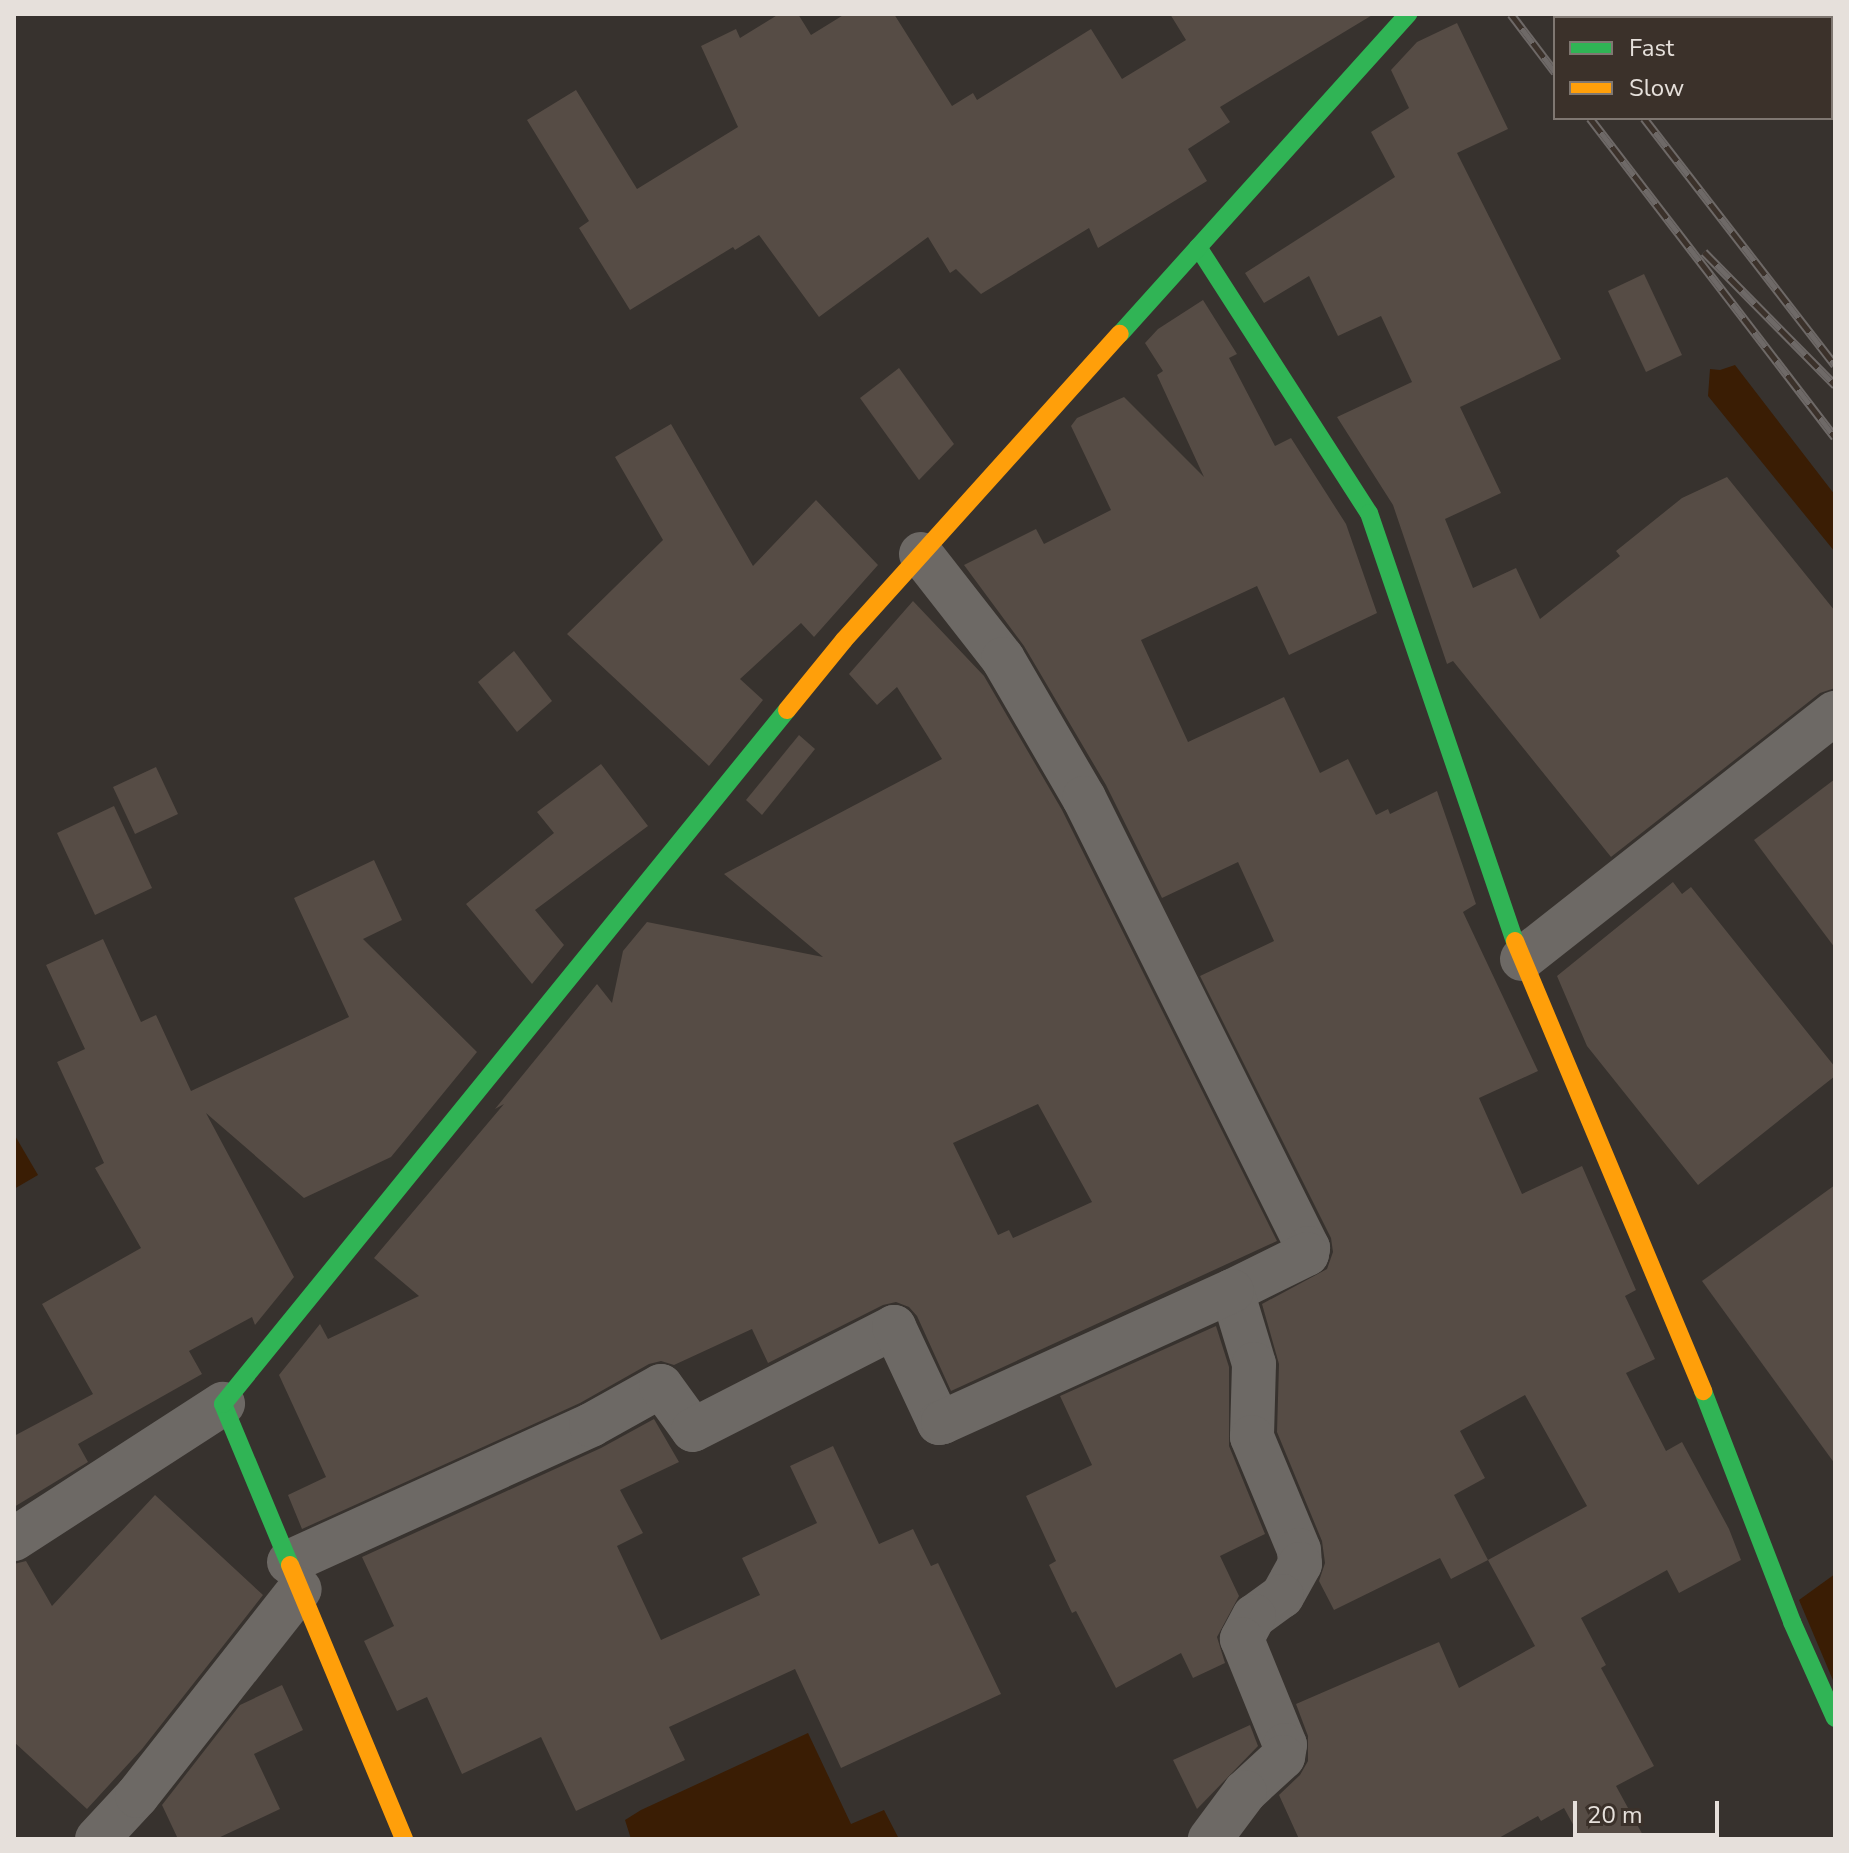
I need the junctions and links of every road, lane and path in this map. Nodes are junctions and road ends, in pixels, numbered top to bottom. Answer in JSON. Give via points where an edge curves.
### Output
{"nodes":[{"id":1,"x":1408,"y":14,"type":"edge"},
{"id":2,"x":1198,"y":247,"type":"junction"},
{"id":3,"x":921,"y":554,"type":"junction"},
{"id":4,"x":1835,"y":713,"type":"edge"},
{"id":5,"x":1522,"y":959,"type":"junction"},
{"id":6,"x":1232,"y":1291,"type":"junction"},
{"id":7,"x":223,"y":1404,"type":"junction"},
{"id":8,"x":14,"y":1539,"type":"edge"},
{"id":9,"x":295,"y":1576,"type":"junction"},
{"id":10,"x":1835,"y":1718,"type":"edge"},
{"id":11,"x":97,"y":1839,"type":"edge"},
{"id":12,"x":404,"y":1839,"type":"edge"},
{"id":13,"x":1210,"y":1839,"type":"edge"}],
"edges":[{"from":1,"to":2,"type":"street"},
{"from":2,"to":3,"type":"street"},
{"from":2,"to":5,"type":"street","via":[[1369,513]]},
{"from":3,"to":6,"type":"street","via":[[1003,659],[1084,798],[1304,1238],[1307,1254]]},
{"from":3,"to":7,"type":"street","via":[[844,640]]},
{"from":4,"to":5,"type":"street"},
{"from":5,"to":10,"type":"street","via":[[1680,1331],[1792,1622]]},
{"from":6,"to":9,"type":"street","via":[[943,1422],[894,1327],[693,1430],[661,1386]]},
{"from":6,"to":13,"type":"street","via":[[1254,1364],[1252,1437],[1299,1550],[1300,1564],[1282,1596],[1254,1616],[1242,1639],[1285,1745],[1283,1757],[1245,1792]]},
{"from":7,"to":8,"type":"street"},
{"from":7,"to":9,"type":"street"},
{"from":9,"to":11,"type":"street","via":[[137,1796]]},
{"from":9,"to":12,"type":"street"}]}
